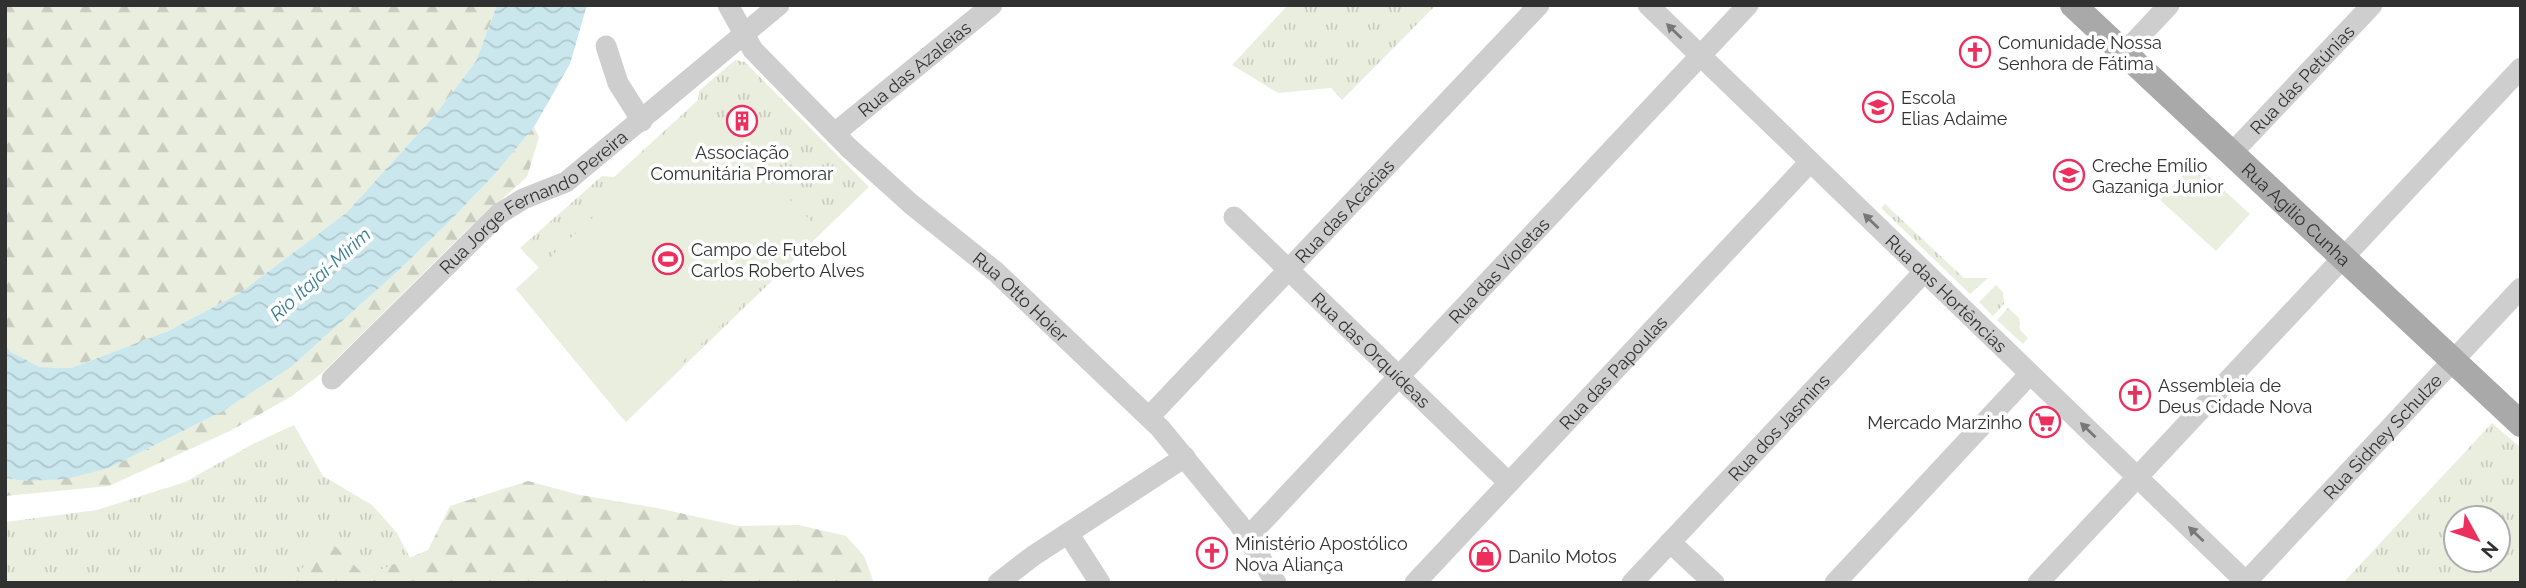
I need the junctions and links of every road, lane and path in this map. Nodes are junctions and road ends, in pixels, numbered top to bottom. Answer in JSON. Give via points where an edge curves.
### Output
{"nodes":[{"id":1,"x":728,"y":5,"type":"edge"},
{"id":2,"x":779,"y":5,"type":"edge"},
{"id":3,"x":992,"y":5,"type":"edge"},
{"id":4,"x":1539,"y":5,"type":"edge"},
{"id":5,"x":1648,"y":5,"type":"edge"},
{"id":6,"x":1748,"y":5,"type":"edge"},
{"id":7,"x":2073,"y":5,"type":"edge"},
{"id":8,"x":2169,"y":5,"type":"edge"},
{"id":9,"x":2372,"y":5,"type":"edge"},
{"id":10,"x":744,"y":34,"type":"junction"},
{"id":11,"x":606,"y":46,"type":"dead end"},
{"id":12,"x":2124,"y":53,"type":"junction"},
{"id":13,"x":1700,"y":56,"type":"junction"},
{"id":14,"x":2521,"y":68,"type":"edge"},
{"id":15,"x":642,"y":121,"type":"junction"},
{"id":16,"x":835,"y":133,"type":"junction"},
{"id":17,"x":2231,"y":154,"type":"junction"},
{"id":18,"x":1810,"y":162,"type":"junction"},
{"id":19,"x":1234,"y":217,"type":"dead end"},
{"id":20,"x":2342,"y":258,"type":"junction"},
{"id":21,"x":1289,"y":270,"type":"junction"},
{"id":22,"x":1924,"y":272,"type":"junction"},
{"id":23,"x":2521,"y":288,"type":"edge"},
{"id":24,"x":2452,"y":361,"type":"junction"},
{"id":25,"x":2031,"y":374,"type":"junction"},
{"id":26,"x":1399,"y":376,"type":"junction"},
{"id":27,"x":332,"y":379,"type":"dead end"},
{"id":28,"x":1149,"y":417,"type":"junction"},
{"id":29,"x":2521,"y":424,"type":"edge"},
{"id":30,"x":1185,"y":457,"type":"junction"},
{"id":31,"x":2137,"y":477,"type":"junction"},
{"id":32,"x":1508,"y":483,"type":"junction"},
{"id":33,"x":1068,"y":533,"type":"junction"},
{"id":34,"x":1248,"y":537,"type":"junction"},
{"id":35,"x":1670,"y":542,"type":"junction"},
{"id":36,"x":2245,"y":582,"type":"edge"},
{"id":37,"x":998,"y":583,"type":"edge"},
{"id":38,"x":1100,"y":583,"type":"edge"},
{"id":39,"x":1276,"y":583,"type":"edge"},
{"id":40,"x":1415,"y":583,"type":"edge"},
{"id":41,"x":1632,"y":583,"type":"edge"},
{"id":42,"x":1714,"y":583,"type":"edge"},
{"id":43,"x":1835,"y":583,"type":"edge"},
{"id":44,"x":2038,"y":583,"type":"edge"}],
"edges":[{"from":1,"to":10,"type":"street","name":"Rua Otto Hoier"},
{"from":2,"to":10,"type":"street","name":"Rua Jorge Fernando Pereira"},
{"from":3,"to":16,"type":"street","name":"Rua das Azaleias"},
{"from":4,"to":21,"type":"street","name":"Rua das Acácias"},
{"from":13,"to":5,"type":"street","name":"Rua das Hortências","one_way":true},
{"from":6,"to":13,"type":"street","name":"Rua das Violetas"},
{"from":7,"to":12,"type":"main road","name":"Rua Agílio Cunha"},
{"from":8,"to":12,"type":"street"},
{"from":9,"to":17,"type":"street","name":"Rua das Petúnias"},
{"from":10,"to":15,"type":"street","name":"Rua Jorge Fernando Pereira"},
{"from":10,"to":16,"type":"street","name":"Rua Otto Hoier","via":[[753,50]]},
{"from":11,"to":15,"type":"street","via":[[618,83]]},
{"from":12,"to":17,"type":"main road","name":"Rua Agílio Cunha"},
{"from":13,"to":18,"type":"street","name":"Rua das Hortências"},
{"from":13,"to":26,"type":"street","name":"Rua das Violetas"},
{"from":14,"to":20,"type":"street"},
{"from":15,"to":27,"type":"street","name":"Rua Jorge Fernando Pereira","via":[[566,182],[499,214]]},
{"from":16,"to":28,"type":"street","name":"Rua Otto Hoier","via":[[911,204],[996,272]]},
{"from":17,"to":20,"type":"main road","name":"Rua Agílio Cunha"},
{"from":22,"to":18,"type":"street","name":"Rua das Hortências","one_way":true},
{"from":18,"to":32,"type":"street","name":"Rua das Papoulas"},
{"from":19,"to":21,"type":"street","name":"Rua das Orquídeas"},
{"from":20,"to":24,"type":"main road","name":"Rua Agílio Cunha"},
{"from":20,"to":31,"type":"street"},
{"from":21,"to":26,"type":"street","name":"Rua das Orquídeas"},
{"from":21,"to":28,"type":"street","name":"Rua das Acácias"},
{"from":22,"to":25,"type":"street","name":"Rua das Hortências"},
{"from":22,"to":35,"type":"street","name":"Rua dos Jasmins"},
{"from":23,"to":24,"type":"street","name":"Rua Sidney Schulze"},
{"from":24,"to":29,"type":"main road","name":"Rua Agílio Cunha"},
{"from":24,"to":36,"type":"street","name":"Rua Sidney Schulze"},
{"from":31,"to":25,"type":"street","name":"Rua das Hortências","one_way":true},
{"from":25,"to":43,"type":"street"},
{"from":26,"to":32,"type":"street","name":"Rua das Orquídeas"},
{"from":26,"to":34,"type":"street","name":"Rua das Violetas"},
{"from":28,"to":30,"type":"street","name":"Rua Otto Hoier"},
{"from":30,"to":33,"type":"street"},
{"from":30,"to":34,"type":"street","name":"Rua Otto Hoier"},
{"from":36,"to":31,"type":"street","name":"Rua das Hortências","one_way":true},
{"from":31,"to":44,"type":"street"},
{"from":32,"to":40,"type":"street","name":"Rua das Papoulas"},
{"from":33,"to":37,"type":"street"},
{"from":33,"to":38,"type":"street"},
{"from":34,"to":39,"type":"street","name":"Rua Otto Hoier"},
{"from":35,"to":41,"type":"street","name":"Rua dos Jasmins"},
{"from":35,"to":42,"type":"street"}]}
